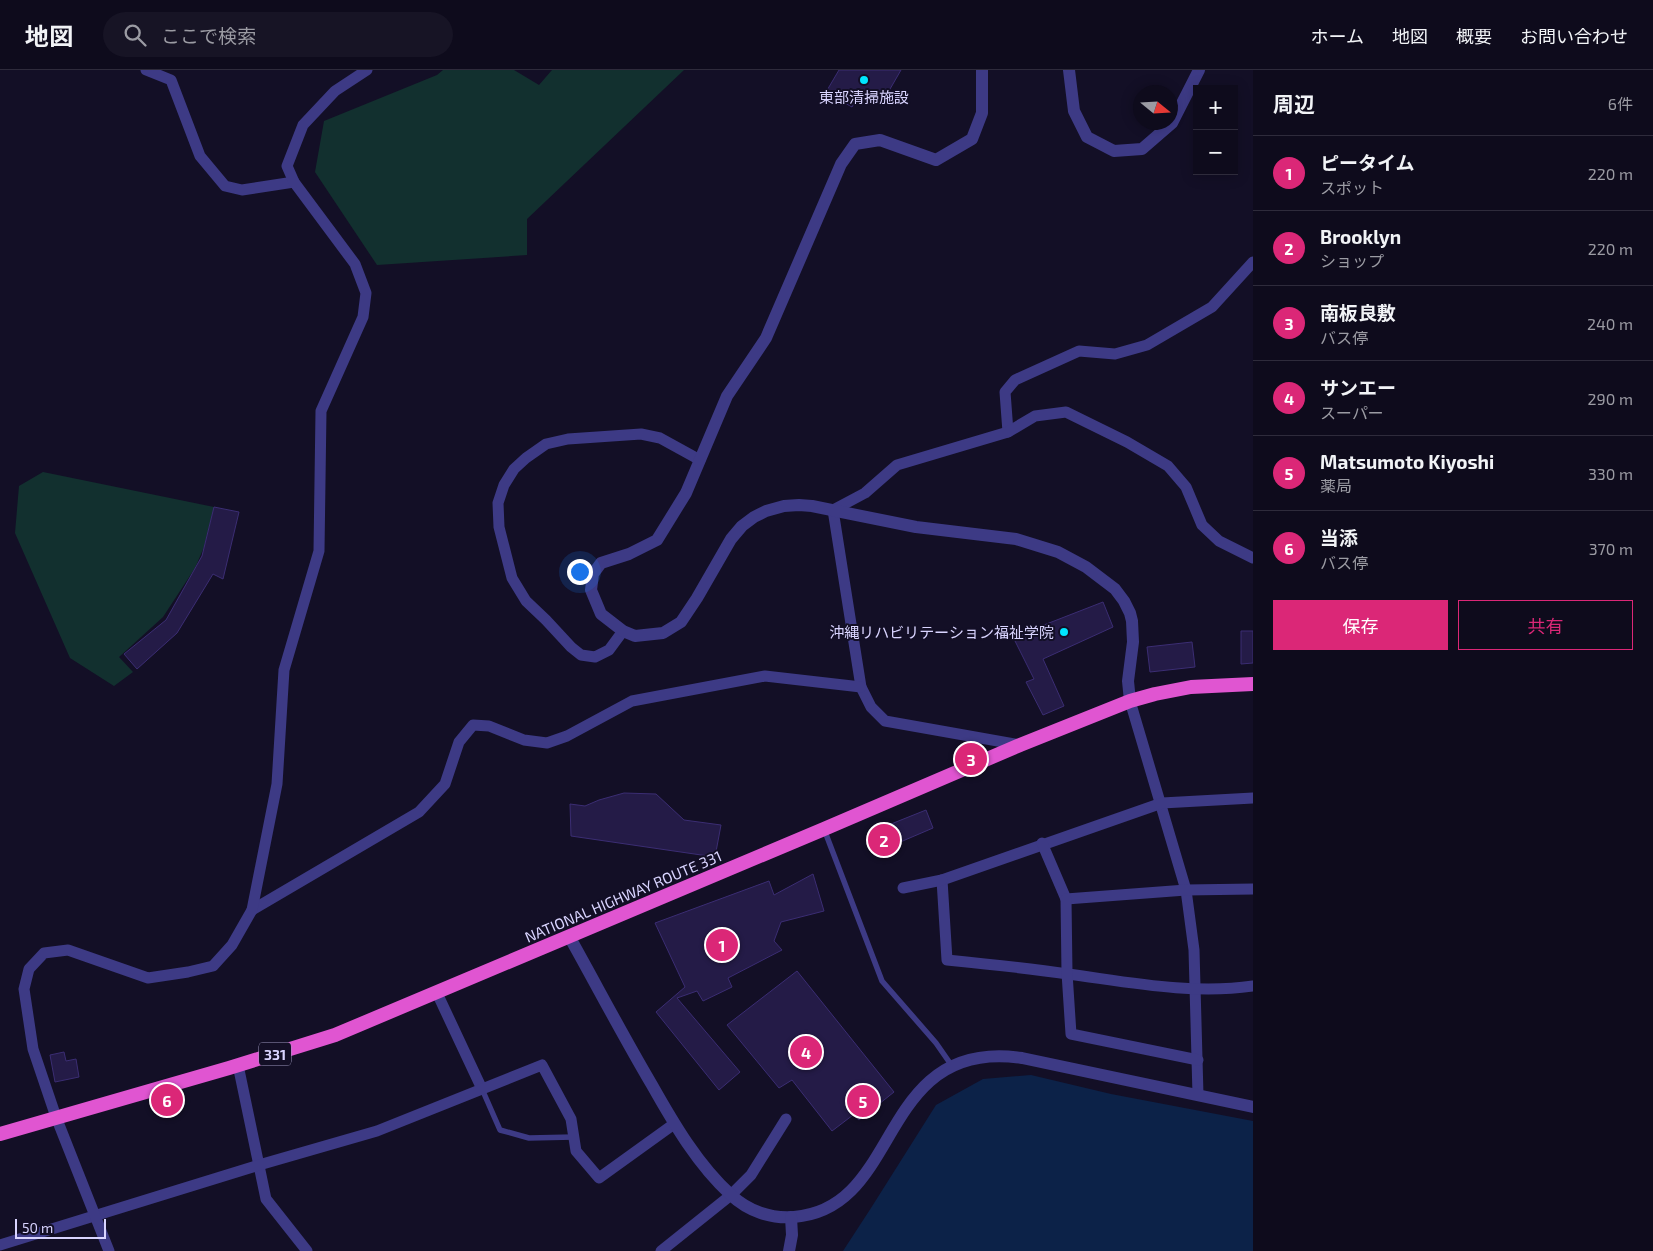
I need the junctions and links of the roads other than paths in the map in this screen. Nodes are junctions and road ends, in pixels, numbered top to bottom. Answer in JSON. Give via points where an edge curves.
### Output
{"nodes":[{"id":1,"x":146,"y":70,"type":"edge"},
{"id":2,"x":368,"y":70,"type":"edge"},
{"id":3,"x":982,"y":70,"type":"edge"},
{"id":4,"x":1068,"y":70,"type":"edge"},
{"id":5,"x":1199,"y":70,"type":"edge"},
{"id":6,"x":294,"y":182,"type":"junction"},
{"id":7,"x":1253,"y":262,"type":"edge"},
{"id":8,"x":1008,"y":432,"type":"junction"},
{"id":9,"x":700,"y":460,"type":"junction"},
{"id":10,"x":833,"y":510,"type":"junction"},
{"id":11,"x":1253,"y":558,"type":"edge"},
{"id":12,"x":623,"y":632,"type":"junction"},
{"id":13,"x":1253,"y":684,"type":"edge"},
{"id":14,"x":861,"y":687,"type":"junction"},
{"id":15,"x":1130,"y":701,"type":"junction"},
{"id":16,"x":1020,"y":744,"type":"junction"},
{"id":17,"x":1253,"y":798,"type":"edge"},
{"id":18,"x":1162,"y":803,"type":"junction"},
{"id":19,"x":824,"y":829,"type":"junction"},
{"id":20,"x":1042,"y":843,"type":"junction"},
{"id":21,"x":942,"y":880,"type":"junction"},
{"id":22,"x":903,"y":888,"type":"dead end"},
{"id":23,"x":1253,"y":889,"type":"edge"},
{"id":24,"x":1186,"y":890,"type":"junction"},
{"id":25,"x":1066,"y":899,"type":"junction"},
{"id":26,"x":252,"y":910,"type":"junction"},
{"id":27,"x":569,"y":936,"type":"junction"},
{"id":28,"x":1067,"y":973,"type":"junction"},
{"id":29,"x":1253,"y":986,"type":"edge"},
{"id":30,"x":1194,"y":989,"type":"junction"},
{"id":31,"x":437,"y":993,"type":"junction"},
{"id":32,"x":1198,"y":1060,"type":"junction"},
{"id":33,"x":238,"y":1065,"type":"junction"},
{"id":34,"x":952,"y":1066,"type":"junction"},
{"id":35,"x":482,"y":1089,"type":"junction"},
{"id":36,"x":1198,"y":1095,"type":"junction"},
{"id":37,"x":1253,"y":1108,"type":"edge"},
{"id":38,"x":56,"y":1117,"type":"junction"},
{"id":39,"x":786,"y":1119,"type":"dead end"},
{"id":40,"x":674,"y":1124,"type":"junction"},
{"id":41,"x":0,"y":1134,"type":"edge"},
{"id":42,"x":575,"y":1138,"type":"junction"},
{"id":43,"x":259,"y":1165,"type":"junction"},
{"id":44,"x":731,"y":1195,"type":"junction"},
{"id":45,"x":95,"y":1216,"type":"junction"},
{"id":46,"x":791,"y":1217,"type":"junction"},
{"id":47,"x":0,"y":1245,"type":"edge"},
{"id":48,"x":109,"y":1251,"type":"edge"},
{"id":49,"x":307,"y":1251,"type":"edge"},
{"id":50,"x":661,"y":1251,"type":"edge"},
{"id":51,"x":789,"y":1251,"type":"edge"}],
"edges":[{"from":1,"to":6,"type":"street","via":[[171,80],[200,156],[225,186],[242,190]]},
{"from":2,"to":6,"type":"street","via":[[336,91],[303,125],[287,166]]},
{"from":3,"to":9,"type":"street","via":[[982,113],[972,140],[936,160],[880,140],[855,144],[841,164],[766,338],[727,396]]},
{"from":4,"to":5,"type":"street","via":[[1074,111],[1087,137],[1114,151],[1142,149],[1172,122]]},
{"from":6,"to":26,"type":"street","via":[[355,264],[366,293],[364,318],[321,411],[319,551],[284,670],[277,784]]},
{"from":7,"to":8,"type":"street","via":[[1212,307],[1147,345],[1115,354],[1079,352],[1015,380],[1005,392]]},
{"from":8,"to":10,"type":"street","via":[[897,465],[865,493]]},
{"from":8,"to":11,"type":"street","via":[[1035,416],[1066,412],[1127,442],[1168,466],[1186,488],[1202,525],[1219,541]]},
{"from":9,"to":12,"type":"street","via":[[686,493],[657,540],[601,563],[593,574],[591,590],[601,614]]},
{"from":9,"to":12,"type":"street","via":[[660,438],[641,434],[568,439],[546,444],[526,458],[504,485],[498,503],[499,527],[512,578],[526,600],[581,655],[595,657],[609,650]]},
{"from":10,"to":12,"type":"street","via":[[799,504],[754,517],[731,539],[681,622],[663,633],[648,636]]},
{"from":10,"to":14,"type":"street"},
{"from":10,"to":15,"type":"street","via":[[929,529],[1016,539],[1058,552],[1086,567],[1115,589],[1130,613],[1133,631],[1128,681]]},
{"from":13,"to":15,"type":"highway","name":"NATIONAL HIGHWAY ROUTE 331","number":"331","via":[[1191,687]]},
{"from":14,"to":16,"type":"street","via":[[871,707],[885,721]]},
{"from":14,"to":26,"type":"street","via":[[765,676],[632,701],[567,736],[547,742],[524,740],[489,726],[473,725],[459,742],[445,784],[420,812]]},
{"from":15,"to":16,"type":"highway","name":"NATIONAL HIGHWAY ROUTE 331","number":"331"},
{"from":15,"to":18,"type":"street"},
{"from":16,"to":19,"type":"highway","name":"NATIONAL HIGHWAY ROUTE 331","number":"331"},
{"from":17,"to":18,"type":"street"},
{"from":18,"to":20,"type":"street"},
{"from":18,"to":24,"type":"street"},
{"from":19,"to":27,"type":"highway","name":"NATIONAL HIGHWAY ROUTE 331","number":"331"},
{"from":19,"to":34,"type":"lane","via":[[882,981]]},
{"from":20,"to":21,"type":"street"},
{"from":20,"to":25,"type":"street"},
{"from":21,"to":22,"type":"street"},
{"from":21,"to":28,"type":"street","via":[[947,960]]},
{"from":23,"to":24,"type":"street"},
{"from":24,"to":25,"type":"street"},
{"from":24,"to":30,"type":"street","via":[[1194,950]]},
{"from":25,"to":28,"type":"street"},
{"from":26,"to":38,"type":"street","via":[[232,945],[213,966],[188,972],[148,978],[68,950],[44,953],[29,969],[24,990],[33,1049]]},
{"from":27,"to":31,"type":"highway","name":"NATIONAL HIGHWAY ROUTE 331","number":"331"},
{"from":27,"to":40,"type":"street"},
{"from":28,"to":30,"type":"street"},
{"from":28,"to":32,"type":"street","via":[[1071,1034]]},
{"from":29,"to":30,"type":"street"},
{"from":30,"to":32,"type":"street"},
{"from":31,"to":33,"type":"highway","name":"NATIONAL HIGHWAY ROUTE 331","number":"331","via":[[334,1035]]},
{"from":31,"to":35,"type":"street"},
{"from":32,"to":36,"type":"street"},
{"from":33,"to":38,"type":"highway","name":"NATIONAL HIGHWAY ROUTE 331","number":"331"},
{"from":33,"to":43,"type":"street"},
{"from":34,"to":36,"type":"street","via":[[984,1056],[1005,1056]]},
{"from":34,"to":46,"type":"street","via":[[930,1080],[916,1095],[850,1194],[817,1213]]},
{"from":35,"to":42,"type":"lane","via":[[500,1130],[528,1138]]},
{"from":35,"to":42,"type":"street","via":[[542,1065],[571,1120]]},
{"from":35,"to":43,"type":"street","via":[[377,1130]]},
{"from":36,"to":37,"type":"street"},
{"from":38,"to":41,"type":"highway","name":"NATIONAL HIGHWAY ROUTE 331","number":"331"},
{"from":38,"to":45,"type":"street"},
{"from":39,"to":44,"type":"street","via":[[751,1175]]},
{"from":40,"to":42,"type":"street","via":[[599,1178],[576,1151]]},
{"from":40,"to":44,"type":"street","via":[[698,1158]]},
{"from":43,"to":45,"type":"street"},
{"from":43,"to":49,"type":"street","via":[[266,1199]]},
{"from":44,"to":46,"type":"street","via":[[763,1214]]},
{"from":44,"to":50,"type":"street"},
{"from":45,"to":47,"type":"street"},
{"from":45,"to":48,"type":"street"},
{"from":46,"to":51,"type":"street"}]}
